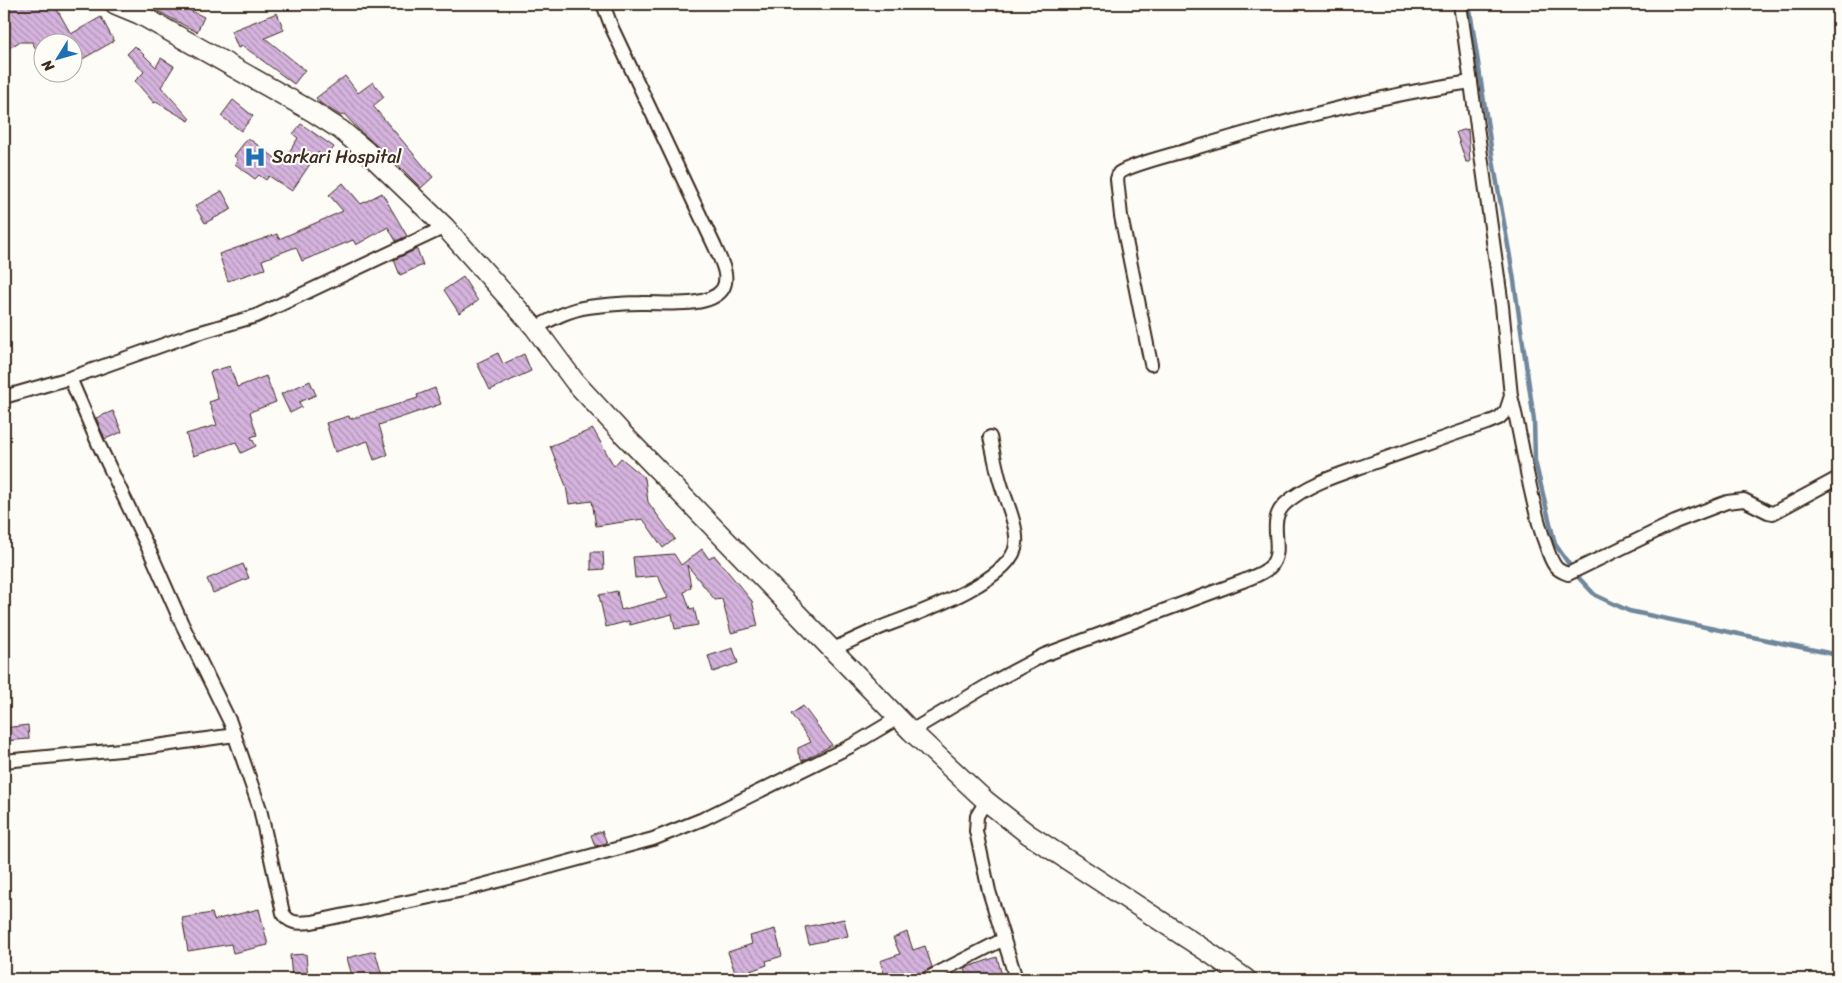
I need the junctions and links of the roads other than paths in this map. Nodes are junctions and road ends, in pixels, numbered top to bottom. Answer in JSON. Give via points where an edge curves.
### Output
{"nodes":[{"id":1,"x":115,"y":4,"type":"edge"},
{"id":2,"x":603,"y":4,"type":"edge"},
{"id":3,"x":1460,"y":4,"type":"edge"},
{"id":4,"x":1470,"y":82,"type":"junction"},
{"id":5,"x":445,"y":227,"type":"junction"},
{"id":6,"x":535,"y":328,"type":"junction"},
{"id":7,"x":1151,"y":364,"type":"dead end"},
{"id":8,"x":70,"y":378,"type":"junction"},
{"id":9,"x":1511,"y":396,"type":"junction"},
{"id":10,"x":4,"y":397,"type":"edge"},
{"id":11,"x":990,"y":437,"type":"dead end"},
{"id":12,"x":1838,"y":478,"type":"edge"},
{"id":13,"x":833,"y":649,"type":"junction"},
{"id":14,"x":905,"y":725,"type":"junction"},
{"id":15,"x":235,"y":735,"type":"junction"},
{"id":16,"x":4,"y":762,"type":"edge"},
{"id":17,"x":986,"y":801,"type":"junction"},
{"id":18,"x":1004,"y":938,"type":"junction"},
{"id":19,"x":926,"y":979,"type":"edge"},
{"id":20,"x":1016,"y":979,"type":"edge"},
{"id":21,"x":1246,"y":979,"type":"edge"}],
"edges":[{"from":1,"to":5,"type":"main road","via":[[139,14],[340,130]]},
{"from":2,"to":6,"type":"street","via":[[715,247],[725,282],[722,290],[702,301],[587,307]]},
{"from":3,"to":4,"type":"street"},
{"from":4,"to":7,"type":"street","via":[[1420,89],[1298,119],[1119,172],[1121,216]]},
{"from":4,"to":9,"type":"street","via":[[1502,306]]},
{"from":5,"to":6,"type":"main road"},
{"from":5,"to":8,"type":"street","via":[[256,316],[191,335]]},
{"from":6,"to":13,"type":"main road","via":[[575,382],[622,434]]},
{"from":8,"to":10,"type":"street"},
{"from":8,"to":15,"type":"street"},
{"from":9,"to":12,"type":"street","via":[[1538,522],[1554,565],[1561,571],[1573,571],[1718,504],[1744,500],[1773,513]]},
{"from":9,"to":14,"type":"street","via":[[1499,418],[1300,492],[1277,514],[1275,560],[1265,571],[1044,655]]},
{"from":11,"to":13,"type":"street","via":[[1017,537],[1008,563],[936,606]]},
{"from":13,"to":14,"type":"main road"},
{"from":14,"to":15,"type":"street","via":[[850,746],[703,819],[653,839],[468,889],[298,924],[283,913],[260,809]]},
{"from":14,"to":17,"type":"main road"},
{"from":15,"to":16,"type":"street"},
{"from":17,"to":18,"type":"street","via":[[977,816],[976,831]]},
{"from":17,"to":21,"type":"main road","via":[[1028,834]]},
{"from":18,"to":19,"type":"street"},
{"from":18,"to":20,"type":"street"}]}
